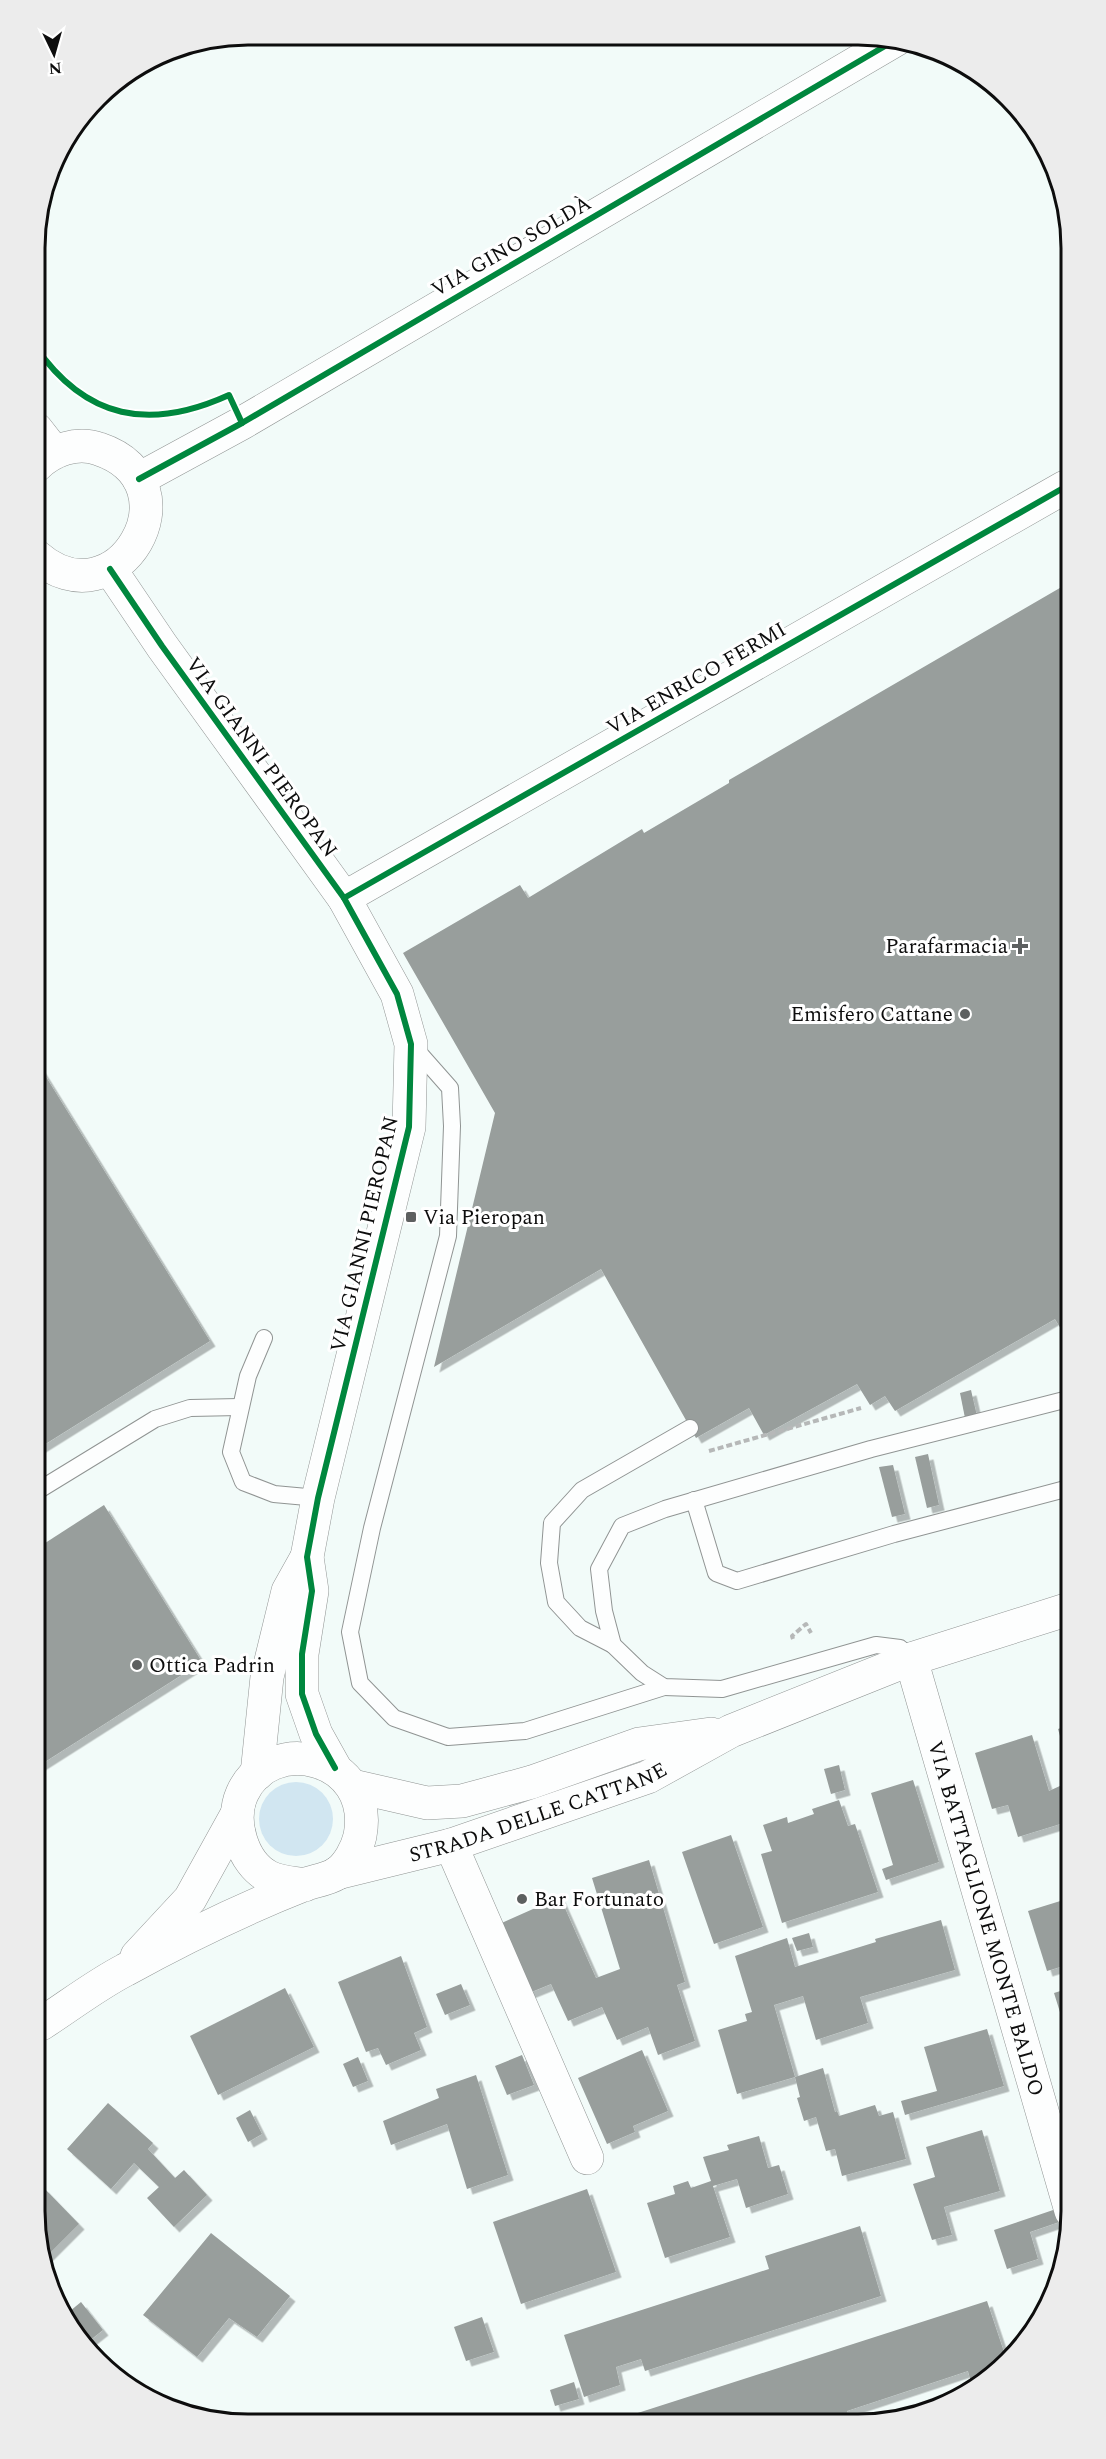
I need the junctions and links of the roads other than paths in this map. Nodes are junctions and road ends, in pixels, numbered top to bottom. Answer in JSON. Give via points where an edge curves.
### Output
{"nodes":[{"id":1,"x":883,"y":47,"type":"edge"},
{"id":2,"x":45,"y":449,"type":"edge"},
{"id":3,"x":139,"y":479,"type":"junction"},
{"id":4,"x":1061,"y":489,"type":"edge"},
{"id":5,"x":45,"y":562,"type":"edge"},
{"id":6,"x":110,"y":568,"type":"junction"},
{"id":7,"x":344,"y":898,"type":"junction"},
{"id":8,"x":411,"y":1044,"type":"junction"},
{"id":9,"x":264,"y":1338,"type":"dead end"},
{"id":10,"x":1061,"y":1401,"type":"edge"},
{"id":11,"x":239,"y":1407,"type":"junction"},
{"id":12,"x":690,"y":1428,"type":"dead end"},
{"id":13,"x":45,"y":1486,"type":"edge"},
{"id":14,"x":1061,"y":1490,"type":"edge"},
{"id":15,"x":318,"y":1498,"type":"junction"},
{"id":16,"x":694,"y":1500,"type":"junction"},
{"id":17,"x":307,"y":1557,"type":"junction"},
{"id":18,"x":1061,"y":1612,"type":"edge"},
{"id":19,"x":613,"y":1645,"type":"junction"},
{"id":20,"x":911,"y":1659,"type":"junction"},
{"id":21,"x":664,"y":1687,"type":"junction"},
{"id":22,"x":731,"y":1731,"type":"junction"},
{"id":23,"x":256,"y":1774,"type":"junction"},
{"id":24,"x":344,"y":1777,"type":"junction"},
{"id":25,"x":236,"y":1816,"type":"junction"},
{"id":26,"x":451,"y":1845,"type":"junction"},
{"id":27,"x":337,"y":1873,"type":"junction"},
{"id":28,"x":305,"y":1885,"type":"junction"},
{"id":29,"x":124,"y":1970,"type":"junction"},
{"id":30,"x":45,"y":2021,"type":"edge"},
{"id":31,"x":587,"y":2158,"type":"dead end"},
{"id":32,"x":1061,"y":2176,"type":"edge"}],
"edges":[{"from":1,"to":3,"type":"street","name":"VIA GINO SOLDÀ","via":[[252,417]]},
{"from":2,"to":3,"type":"street","via":[[93,446],[127,463]]},
{"from":3,"to":6,"type":"street","via":[[146,504],[144,530],[131,553]]},
{"from":4,"to":7,"type":"street","name":"VIA ENRICO FERMI"},
{"from":5,"to":6,"type":"street","via":[[79,574]]},
{"from":6,"to":7,"type":"street","name":"VIA GIANNI PIEROPAN"},
{"from":7,"to":8,"type":"street","name":"VIA GIANNI PIEROPAN","via":[[397,994]]},
{"from":8,"to":15,"type":"street","name":"VIA GIANNI PIEROPAN","via":[[409,1127]]},
{"from":8,"to":21,"type":"lane","via":[[450,1088],[448,1236],[372,1528],[350,1632],[360,1683],[394,1718],[448,1737],[525,1731]]},
{"from":9,"to":11,"type":"lane"},
{"from":10,"to":16,"type":"lane","via":[[871,1449]]},
{"from":11,"to":13,"type":"lane","via":[[190,1408],[155,1419]]},
{"from":11,"to":15,"type":"lane","via":[[231,1452],[243,1482],[274,1494]]},
{"from":12,"to":19,"type":"lane","via":[[582,1490],[552,1523],[549,1563],[556,1602],[580,1628]]},
{"from":14,"to":16,"type":"lane","via":[[737,1581],[716,1573]]},
{"from":15,"to":17,"type":"street","name":"VIA GIANNI PIEROPAN"},
{"from":16,"to":19,"type":"lane","via":[[622,1526],[599,1569]]},
{"from":17,"to":23,"type":"street","name":"VIA GIANNI PIEROPAN","via":[[288,1591],[267,1677]]},
{"from":17,"to":24,"type":"street","name":"VIA GIANNI PIEROPAN","via":[[312,1591],[302,1654],[302,1694],[316,1734]]},
{"from":18,"to":20,"type":"street","name":"STRADA DELLE CATTANE"},
{"from":19,"to":21,"type":"lane","via":[[642,1673]]},
{"from":20,"to":21,"type":"lane","via":[[900,1648],[876,1645],[722,1689]]},
{"from":20,"to":22,"type":"street","name":"STRADA DELLE CATTANE"},
{"from":20,"to":32,"type":"street","name":"VIA BATTAGLIONE MONTE BALDO"},
{"from":22,"to":24,"type":"street","name":"STRADA DELLE CATTANE","via":[[639,1744],[532,1782],[462,1801],[427,1803]]},
{"from":22,"to":26,"type":"street","name":"STRADA DELLE CATTANE","via":[[648,1777]]},
{"from":23,"to":24,"type":"street","via":[[281,1761],[309,1758]]},
{"from":23,"to":25,"type":"street","via":[[242,1793]]},
{"from":24,"to":27,"type":"street","via":[[363,1817],[357,1848]]},
{"from":25,"to":28,"type":"street","via":[[243,1852],[269,1877]]},
{"from":25,"to":29,"type":"street","via":[[190,1899]]},
{"from":26,"to":27,"type":"street","name":"STRADA DELLE CATTANE"},
{"from":26,"to":31,"type":"street"},
{"from":27,"to":28,"type":"street"},
{"from":28,"to":29,"type":"street"},
{"from":29,"to":30,"type":"street"}]}
